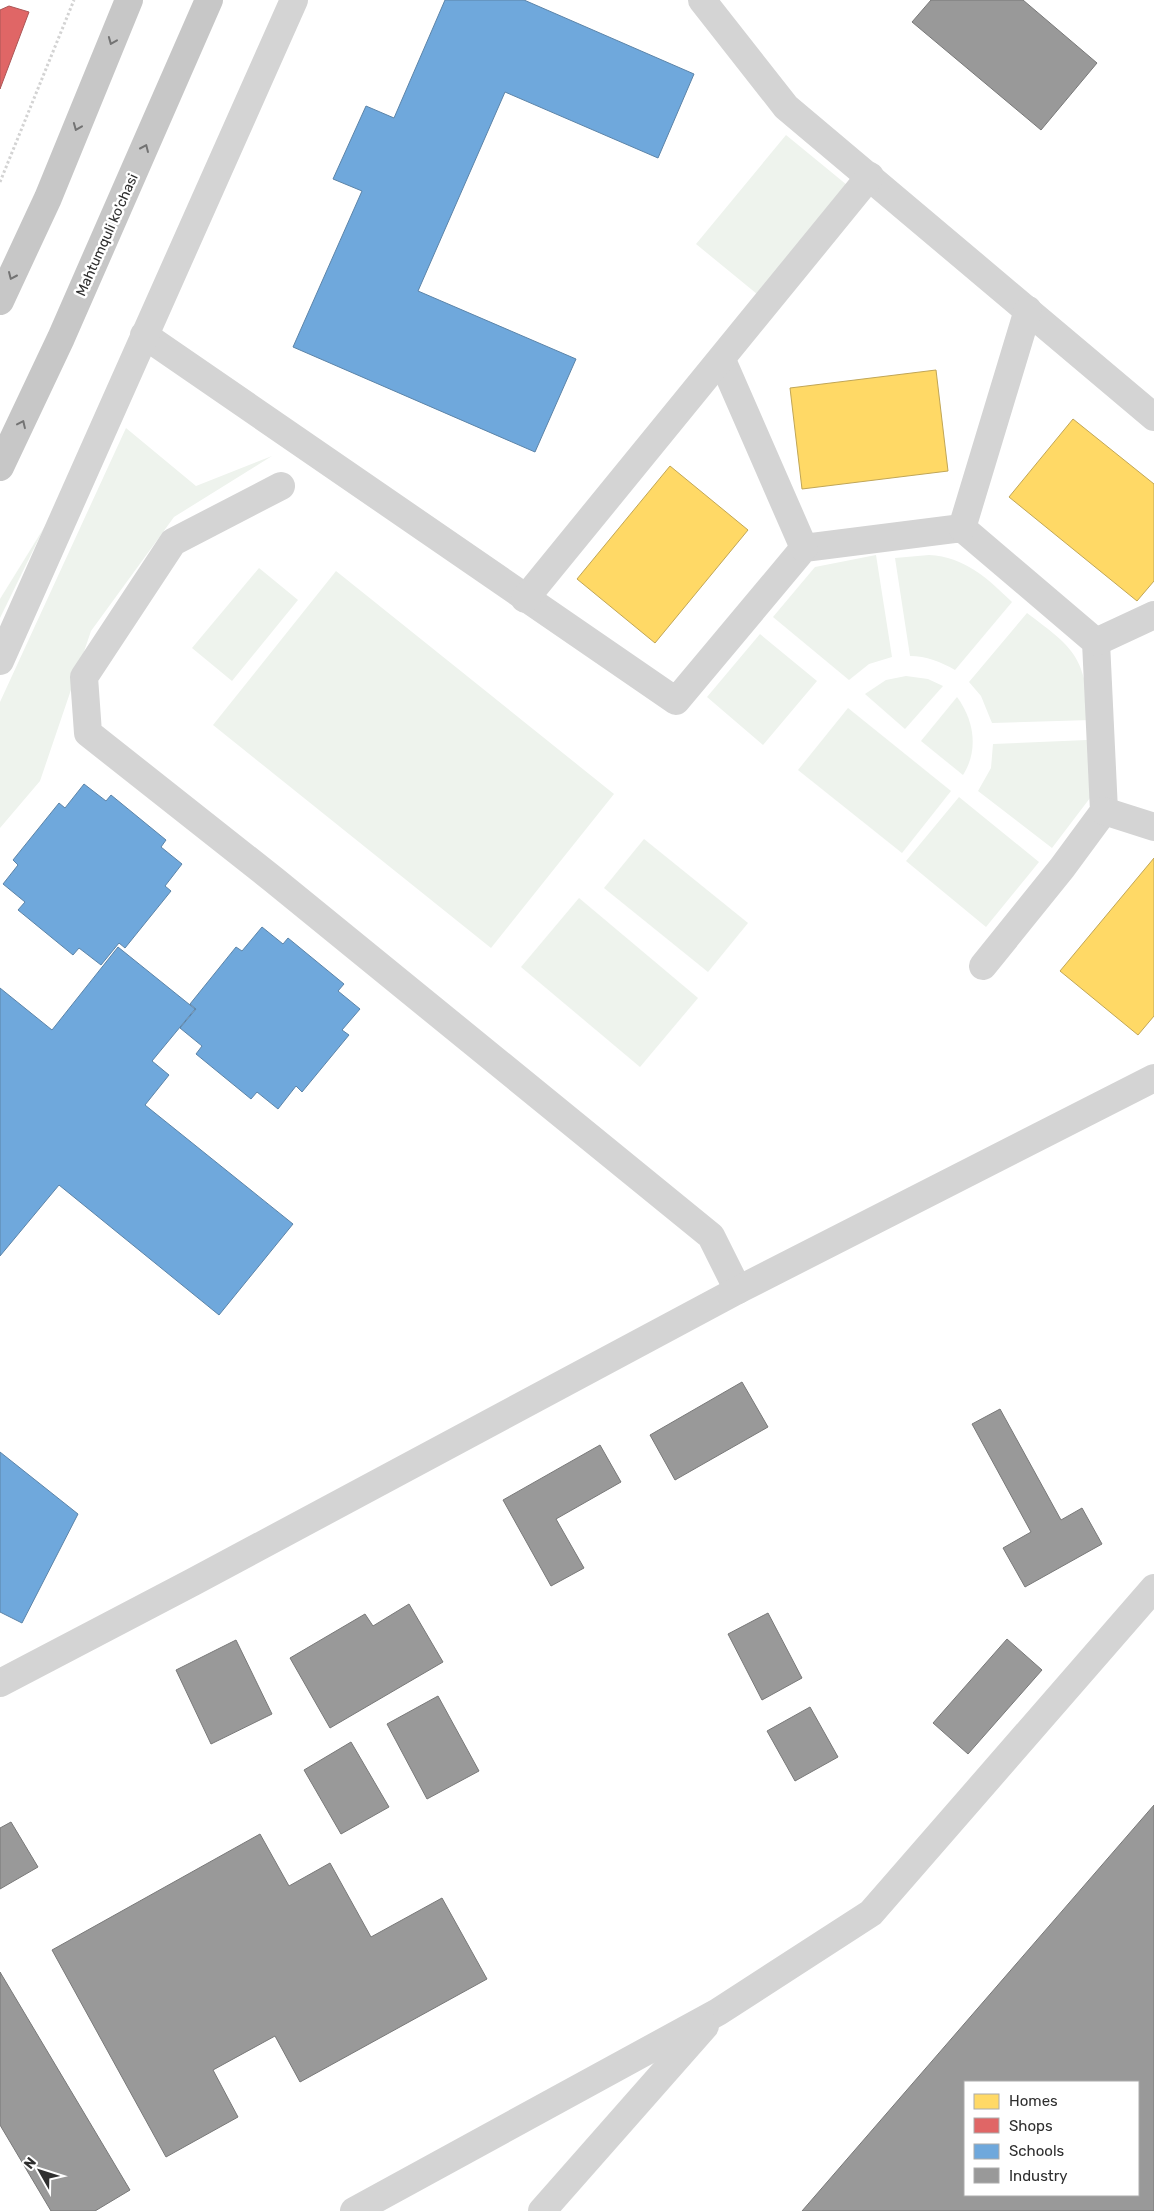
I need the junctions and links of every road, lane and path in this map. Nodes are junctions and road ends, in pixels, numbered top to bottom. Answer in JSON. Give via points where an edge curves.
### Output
{"nodes":[{"id":1,"x":74,"y":0,"type":"edge"},
{"id":2,"x":128,"y":0,"type":"edge"},
{"id":3,"x":209,"y":0,"type":"edge"},
{"id":4,"x":294,"y":0,"type":"edge"},
{"id":5,"x":702,"y":0,"type":"edge"},
{"id":6,"x":870,"y":176,"type":"junction"},
{"id":7,"x":0,"y":182,"type":"edge"},
{"id":8,"x":0,"y":301,"type":"edge"},
{"id":9,"x":1028,"y":310,"type":"junction"},
{"id":10,"x":144,"y":335,"type":"junction"},
{"id":11,"x":722,"y":360,"type":"junction"},
{"id":12,"x":1154,"y":417,"type":"edge"},
{"id":13,"x":0,"y":467,"type":"edge"},
{"id":14,"x":282,"y":486,"type":"dead end"},
{"id":15,"x":962,"y":528,"type":"junction"},
{"id":16,"x":804,"y":548,"type":"junction"},
{"id":17,"x":525,"y":599,"type":"junction"},
{"id":18,"x":1154,"y":615,"type":"edge"},
{"id":19,"x":1096,"y":642,"type":"junction"},
{"id":20,"x":0,"y":661,"type":"edge"},
{"id":21,"x":1104,"y":810,"type":"junction"},
{"id":22,"x":1154,"y":827,"type":"edge"},
{"id":23,"x":983,"y":966,"type":"dead end"},
{"id":24,"x":1154,"y":1078,"type":"edge"},
{"id":25,"x":738,"y":1290,"type":"junction"},
{"id":26,"x":1154,"y":1588,"type":"edge"},
{"id":27,"x":0,"y":1682,"type":"edge"},
{"id":28,"x":718,"y":2012,"type":"junction"},
{"id":29,"x":354,"y":2211,"type":"edge"},
{"id":30,"x":542,"y":2211,"type":"edge"}],
"edges":[{"from":1,"to":7,"type":"path"},
{"from":2,"to":8,"type":"main road","one_way":true,"via":[[48,198]]},
{"from":13,"to":3,"type":"main road","name":"Mahtumquli ko'chasi","one_way":true,"via":[[61,338]]},
{"from":4,"to":10,"type":"lane"},
{"from":5,"to":6,"type":"lane","via":[[786,107]]},
{"from":6,"to":9,"type":"lane"},
{"from":6,"to":11,"type":"lane"},
{"from":9,"to":12,"type":"lane"},
{"from":9,"to":15,"type":"lane"},
{"from":10,"to":17,"type":"lane"},
{"from":10,"to":20,"type":"lane"},
{"from":11,"to":16,"type":"lane"},
{"from":11,"to":17,"type":"lane"},
{"from":14,"to":25,"type":"lane","via":[[173,542],[84,677],[88,733],[711,1236]]},
{"from":15,"to":16,"type":"lane"},
{"from":15,"to":19,"type":"lane"},
{"from":16,"to":17,"type":"lane","via":[[676,701]]},
{"from":18,"to":19,"type":"lane"},
{"from":19,"to":21,"type":"lane"},
{"from":21,"to":22,"type":"lane"},
{"from":21,"to":23,"type":"lane"},
{"from":24,"to":25,"type":"lane"},
{"from":25,"to":27,"type":"lane"},
{"from":26,"to":28,"type":"lane","via":[[871,1913]]},
{"from":28,"to":29,"type":"lane"},
{"from":28,"to":30,"type":"lane"}]}
